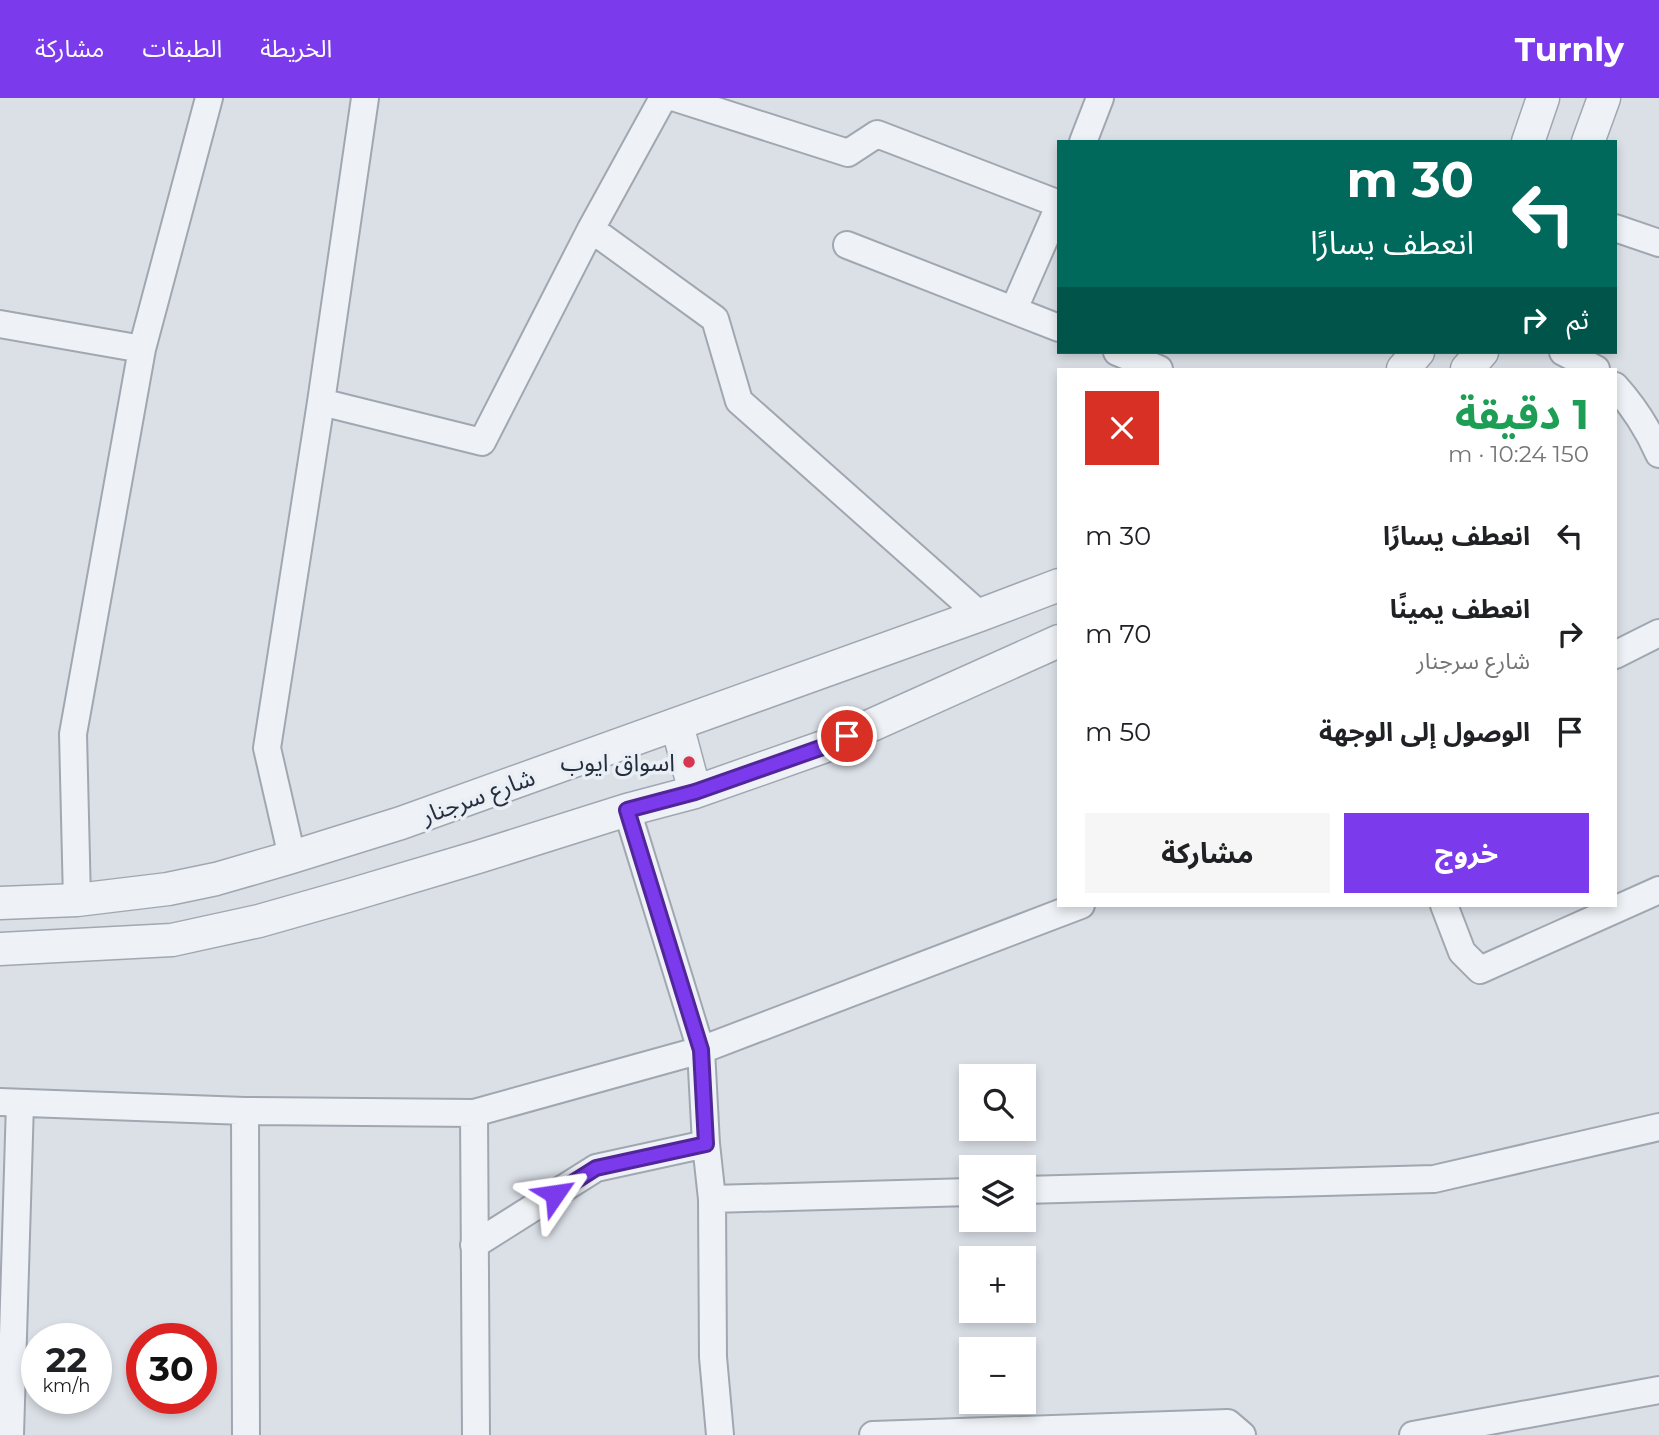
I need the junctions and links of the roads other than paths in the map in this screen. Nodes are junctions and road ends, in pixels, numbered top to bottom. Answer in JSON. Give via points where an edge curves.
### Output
{"nodes":[{"id":1,"x":209,"y":98,"type":"edge"},
{"id":2,"x":365,"y":98,"type":"edge"},
{"id":3,"x":663,"y":98,"type":"edge"},
{"id":4,"x":676,"y":98,"type":"edge"},
{"id":5,"x":1100,"y":98,"type":"edge"},
{"id":6,"x":1544,"y":98,"type":"edge"},
{"id":7,"x":1604,"y":98,"type":"edge"},
{"id":8,"x":1084,"y":140,"type":"edge"},
{"id":9,"x":1529,"y":140,"type":"edge"},
{"id":10,"x":1589,"y":140,"type":"edge"},
{"id":11,"x":1057,"y":204,"type":"edge"},
{"id":12,"x":1057,"y":210,"type":"edge"},
{"id":13,"x":591,"y":229,"type":"junction"},
{"id":14,"x":1617,"y":229,"type":"edge"},
{"id":15,"x":1659,"y":243,"type":"edge"},
{"id":16,"x":846,"y":245,"type":"dead end"},
{"id":17,"x":1014,"y":309,"type":"junction"},
{"id":18,"x":0,"y":324,"type":"edge"},
{"id":19,"x":1057,"y":327,"type":"edge"},
{"id":20,"x":142,"y":349,"type":"junction"},
{"id":21,"x":1122,"y":354,"type":"edge"},
{"id":22,"x":1416,"y":354,"type":"edge"},
{"id":23,"x":1480,"y":354,"type":"edge"},
{"id":24,"x":1567,"y":354,"type":"edge"},
{"id":25,"x":1157,"y":368,"type":"edge"},
{"id":26,"x":1405,"y":368,"type":"edge"},
{"id":27,"x":1468,"y":368,"type":"edge"},
{"id":28,"x":1594,"y":368,"type":"edge"},
{"id":29,"x":1617,"y":388,"type":"edge"},
{"id":30,"x":321,"y":402,"type":"junction"},
{"id":31,"x":1659,"y":454,"type":"edge"},
{"id":32,"x":1057,"y":586,"type":"edge"},
{"id":33,"x":980,"y":615,"type":"junction"},
{"id":34,"x":1659,"y":633,"type":"edge"},
{"id":35,"x":1057,"y":642,"type":"edge"},
{"id":36,"x":1617,"y":654,"type":"edge"},
{"id":37,"x":677,"y":725,"type":"junction"},
{"id":38,"x":695,"y":792,"type":"junction"},
{"id":39,"x":627,"y":810,"type":"junction"},
{"id":40,"x":292,"y":858,"type":"junction"},
{"id":41,"x":1659,"y":890,"type":"edge"},
{"id":42,"x":77,"y":900,"type":"junction"},
{"id":43,"x":0,"y":903,"type":"edge"},
{"id":44,"x":1076,"y":907,"type":"edge"},
{"id":45,"x":1445,"y":907,"type":"edge"},
{"id":46,"x":0,"y":949,"type":"edge"},
{"id":47,"x":701,"y":1050,"type":"junction"},
{"id":48,"x":10,"y":1102,"type":"edge"},
{"id":49,"x":245,"y":1111,"type":"junction"},
{"id":50,"x":474,"y":1113,"type":"junction"},
{"id":51,"x":1659,"y":1127,"type":"edge"},
{"id":52,"x":706,"y":1144,"type":"junction"},
{"id":53,"x":1036,"y":1191,"type":"edge"},
{"id":54,"x":959,"y":1192,"type":"edge"},
{"id":55,"x":712,"y":1199,"type":"junction"},
{"id":56,"x":474,"y":1245,"type":"junction"},
{"id":57,"x":1659,"y":1390,"type":"edge"},
{"id":58,"x":10,"y":1435,"type":"edge"},
{"id":59,"x":246,"y":1435,"type":"edge"},
{"id":60,"x":476,"y":1435,"type":"edge"},
{"id":61,"x":720,"y":1435,"type":"edge"},
{"id":62,"x":873,"y":1435,"type":"edge"},
{"id":63,"x":1242,"y":1435,"type":"edge"},
{"id":64,"x":1413,"y":1435,"type":"edge"}],
"edges":[{"from":1,"to":20,"type":"street"},
{"from":2,"to":30,"type":"street"},
{"from":3,"to":13,"type":"street"},
{"from":4,"to":11,"type":"street","via":[[848,153],[877,134]]},
{"from":5,"to":8,"type":"street"},
{"from":6,"to":9,"type":"street"},
{"from":7,"to":10,"type":"street"},
{"from":12,"to":17,"type":"street"},
{"from":13,"to":30,"type":"street","via":[[482,442]]},
{"from":13,"to":33,"type":"street","via":[[715,319],[739,401]]},
{"from":14,"to":15,"type":"street"},
{"from":16,"to":17,"type":"street"},
{"from":17,"to":19,"type":"street"},
{"from":18,"to":20,"type":"street"},
{"from":20,"to":42,"type":"street","via":[[73,734]]},
{"from":21,"to":25,"type":"street"},
{"from":22,"to":26,"type":"street"},
{"from":23,"to":27,"type":"street"},
{"from":24,"to":28,"type":"street"},
{"from":29,"to":31,"type":"street"},
{"from":30,"to":40,"type":"street","via":[[267,748]]},
{"from":32,"to":33,"type":"street","name":"شارع سرجنار"},
{"from":33,"to":37,"type":"street","name":"شارع سرجنار"},
{"from":34,"to":36,"type":"street"},
{"from":35,"to":38,"type":"street","via":[[823,747]]},
{"from":37,"to":38,"type":"street"},
{"from":37,"to":40,"type":"street","name":"شارع سرجنار"},
{"from":38,"to":39,"type":"street"},
{"from":39,"to":46,"type":"street","via":[[211,933],[172,940]]},
{"from":39,"to":47,"type":"street"},
{"from":40,"to":42,"type":"street","name":"شارع سرجنار","via":[[168,889]]},
{"from":41,"to":45,"type":"street","via":[[1480,970],[1462,951]]},
{"from":42,"to":43,"type":"street","name":"شارع سرجنار"},
{"from":44,"to":47,"type":"street"},
{"from":47,"to":50,"type":"street"},
{"from":47,"to":52,"type":"street"},
{"from":48,"to":49,"type":"street"},
{"from":48,"to":58,"type":"street"},
{"from":49,"to":50,"type":"street"},
{"from":49,"to":59,"type":"street"},
{"from":50,"to":56,"type":"street"},
{"from":51,"to":53,"type":"street","via":[[1434,1179]]},
{"from":52,"to":55,"type":"street"},
{"from":52,"to":56,"type":"street","via":[[596,1168]]},
{"from":54,"to":55,"type":"street"},
{"from":55,"to":61,"type":"street","via":[[713,1357]]},
{"from":56,"to":60,"type":"street"},
{"from":57,"to":64,"type":"street"},
{"from":62,"to":63,"type":"street","via":[[1228,1423]]}]}
